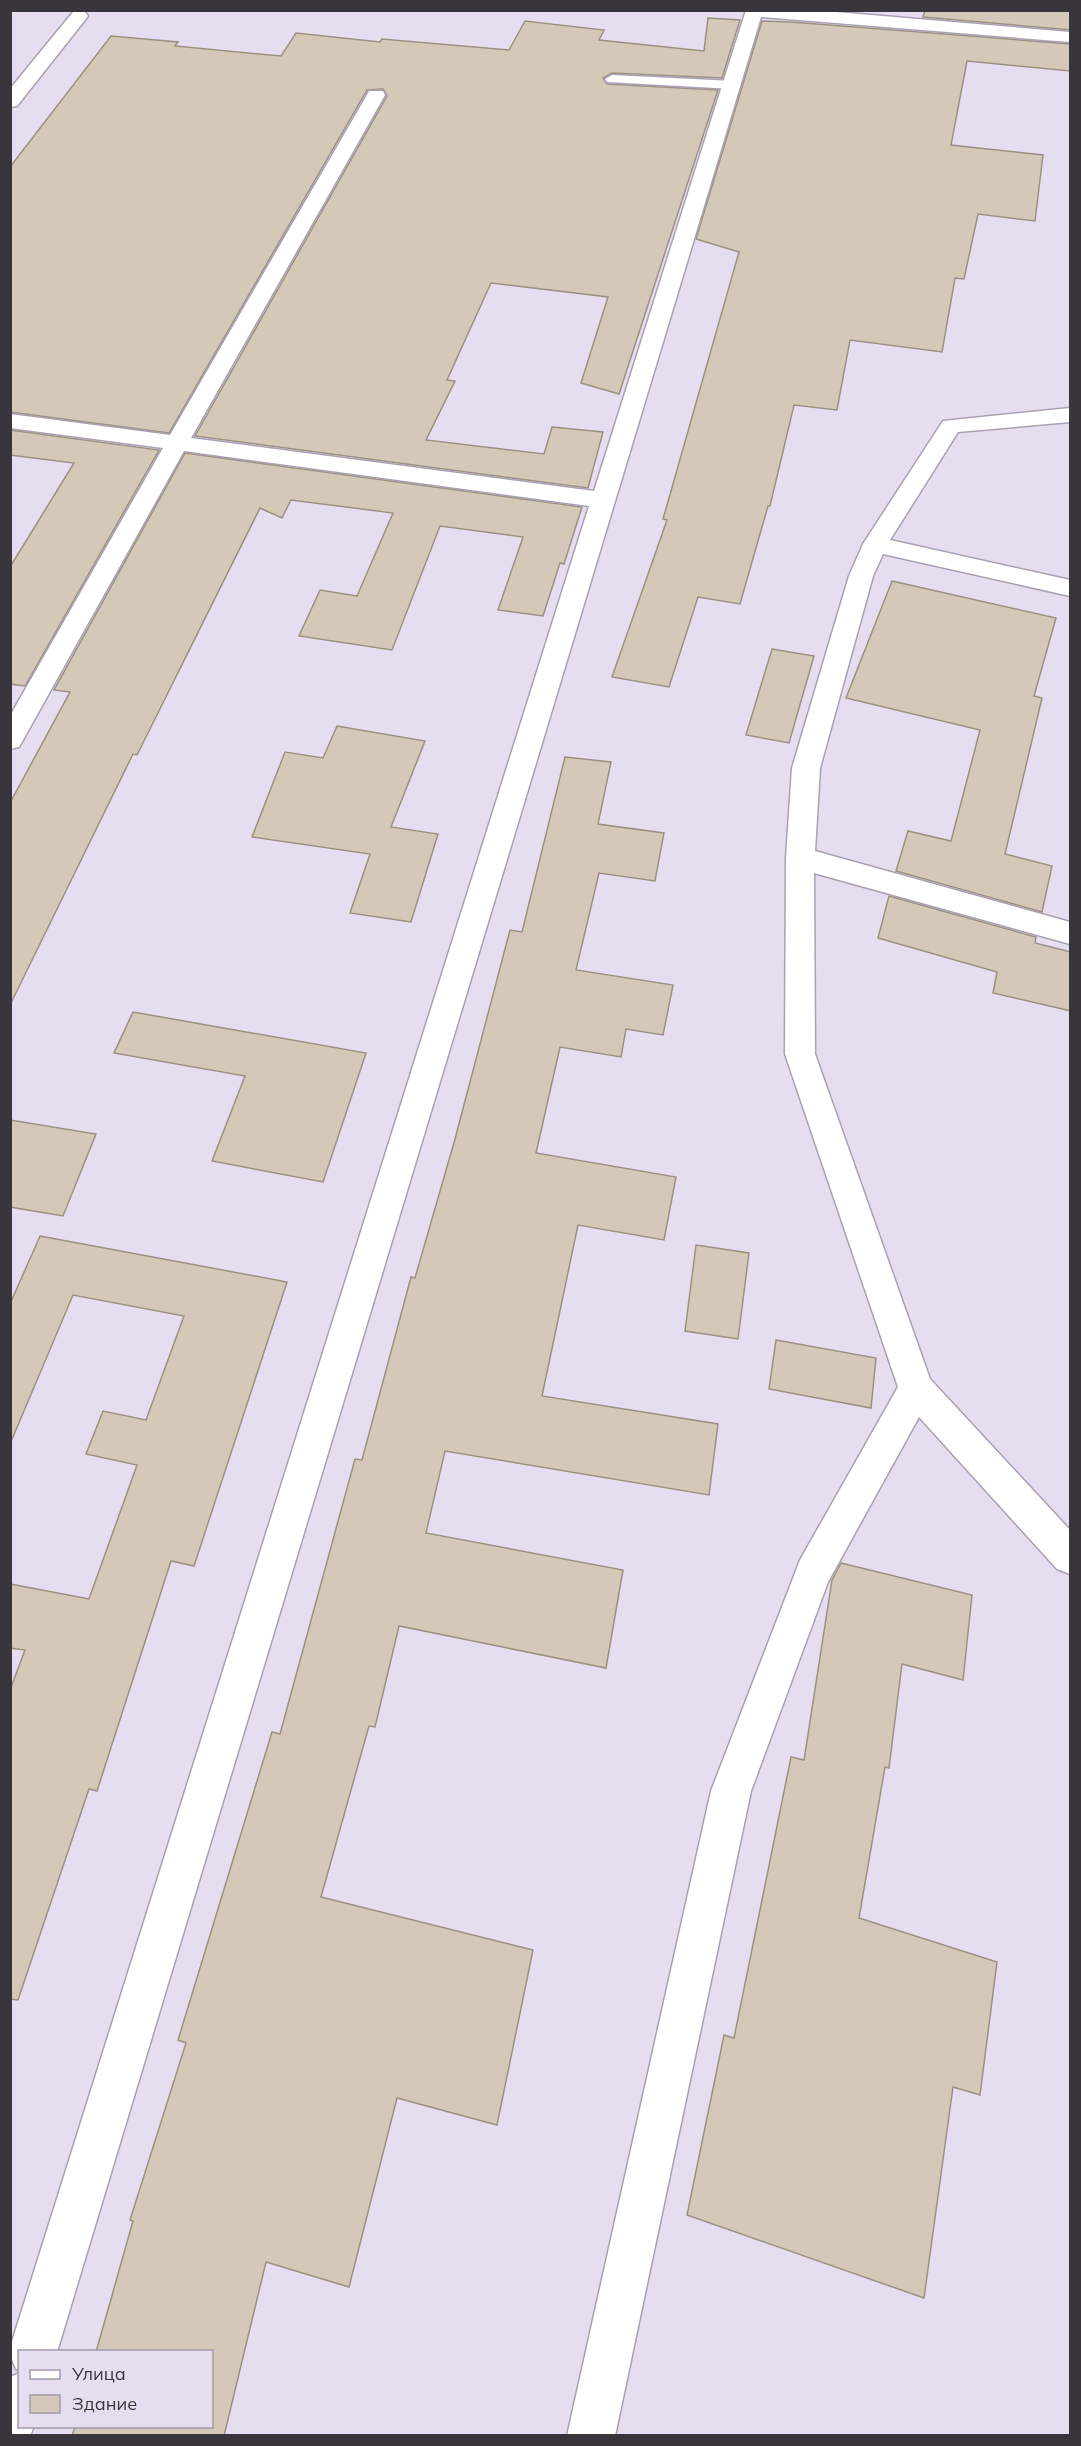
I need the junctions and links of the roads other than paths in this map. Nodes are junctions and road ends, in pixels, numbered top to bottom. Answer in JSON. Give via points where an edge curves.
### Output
{"nodes":[{"id":1,"x":79,"y":16,"type":"dead end"},
{"id":2,"x":1071,"y":37,"type":"edge"},
{"id":3,"x":612,"y":79,"type":"dead end"},
{"id":4,"x":733,"y":85,"type":"junction"},
{"id":5,"x":376,"y":95,"type":"dead end"},
{"id":6,"x":10,"y":102,"type":"edge"},
{"id":7,"x":1071,"y":415,"type":"edge"},
{"id":8,"x":10,"y":421,"type":"edge"},
{"id":9,"x":177,"y":443,"type":"junction"},
{"id":10,"x":603,"y":500,"type":"junction"},
{"id":11,"x":876,"y":544,"type":"junction"},
{"id":12,"x":1071,"y":588,"type":"edge"},
{"id":13,"x":10,"y":740,"type":"edge"},
{"id":14,"x":800,"y":858,"type":"junction"},
{"id":15,"x":1071,"y":933,"type":"edge"},
{"id":16,"x":916,"y":1389,"type":"junction"},
{"id":17,"x":1071,"y":1556,"type":"edge"},
{"id":18,"x":34,"y":2350,"type":"edge"},
{"id":19,"x":18,"y":2403,"type":"edge"},
{"id":20,"x":10,"y":2426,"type":"edge"},
{"id":21,"x":591,"y":2436,"type":"edge"}],
"edges":[{"from":1,"to":6,"type":"street"},
{"from":2,"to":4,"type":"street","via":[[753,11]]},
{"from":3,"to":4,"type":"lane"},
{"from":4,"to":10,"type":"street"},
{"from":5,"to":9,"type":"street"},
{"from":7,"to":11,"type":"street","via":[[951,426]]},
{"from":8,"to":9,"type":"street"},
{"from":9,"to":10,"type":"street"},
{"from":9,"to":13,"type":"street"},
{"from":10,"to":18,"type":"street"},
{"from":11,"to":12,"type":"street"},
{"from":11,"to":14,"type":"street","via":[[861,576],[806,768]]},
{"from":14,"to":15,"type":"street"},
{"from":14,"to":16,"type":"street","via":[[800,1054]]},
{"from":16,"to":17,"type":"street"},
{"from":16,"to":21,"type":"street","via":[[813,1573],[731,1791]]},
{"from":19,"to":20,"type":"street"}]}
